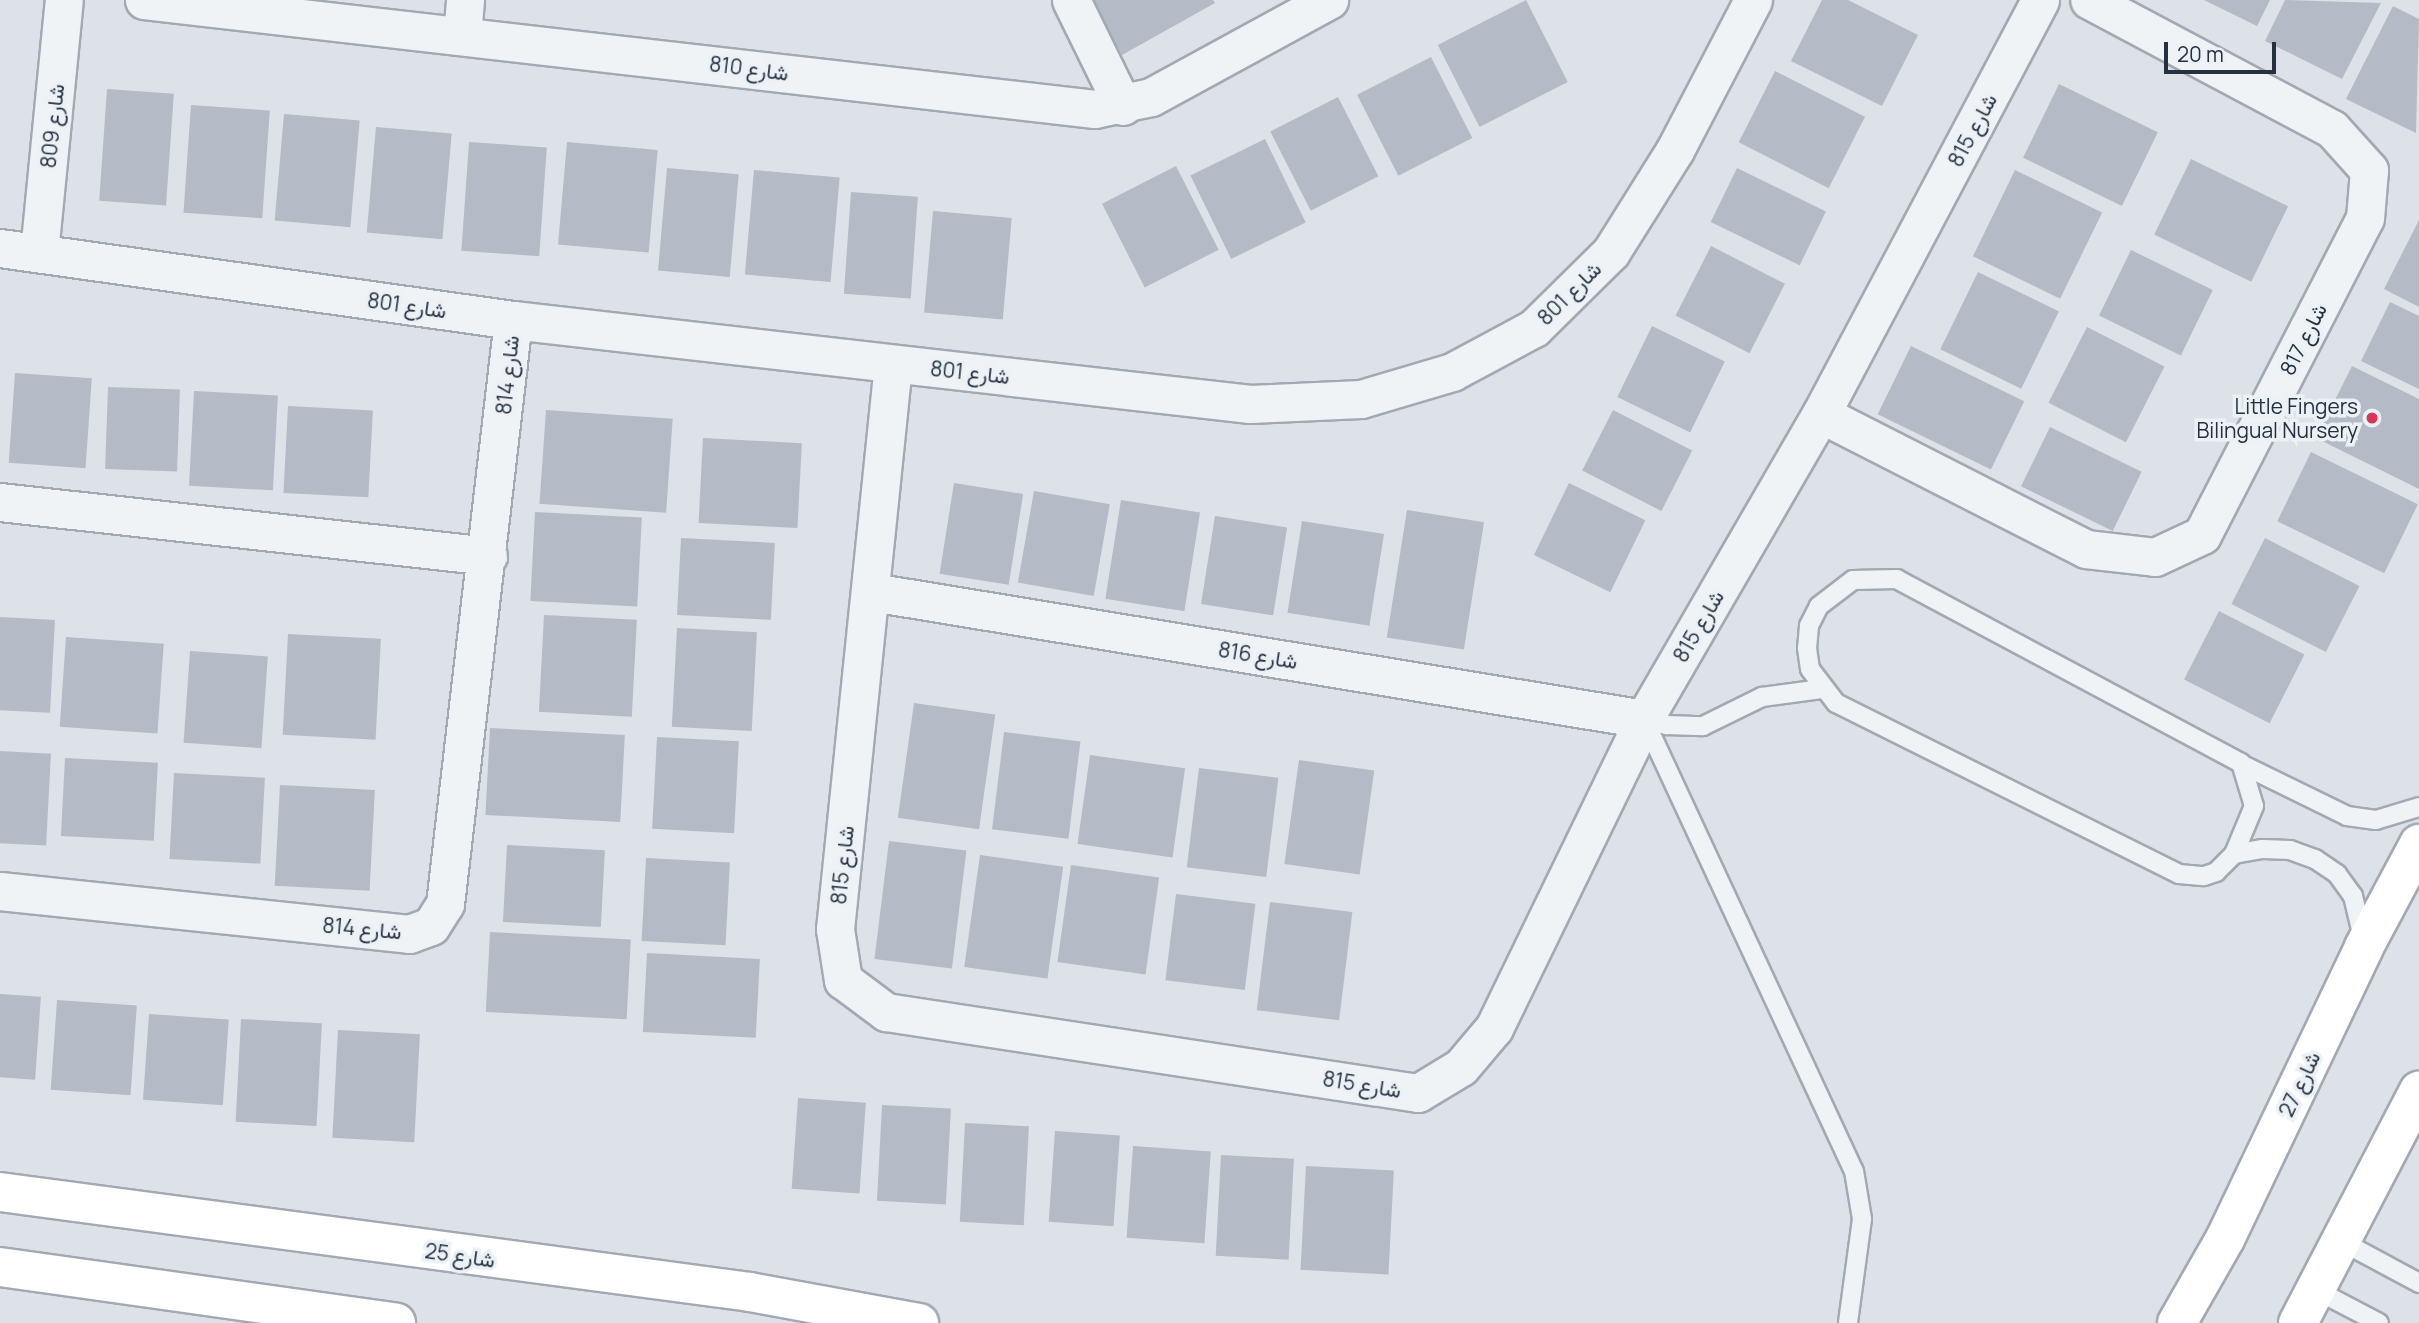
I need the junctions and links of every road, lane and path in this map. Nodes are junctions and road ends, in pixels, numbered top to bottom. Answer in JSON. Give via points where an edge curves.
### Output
{"nodes":[{"id":1,"x":64,"y":0,"type":"edge"},
{"id":2,"x":144,"y":0,"type":"edge"},
{"id":3,"x":1071,"y":0,"type":"edge"},
{"id":4,"x":1329,"y":0,"type":"edge"},
{"id":5,"x":1754,"y":0,"type":"edge"},
{"id":6,"x":2040,"y":0,"type":"edge"},
{"id":7,"x":2089,"y":0,"type":"edge"},
{"id":8,"x":463,"y":18,"type":"edge"},
{"id":9,"x":1123,"y":106,"type":"junction"},
{"id":10,"x":0,"y":248,"type":"edge"},
{"id":11,"x":39,"y":253,"type":"junction"},
{"id":12,"x":513,"y":320,"type":"junction"},
{"id":13,"x":893,"y":364,"type":"junction"},
{"id":14,"x":1821,"y":414,"type":"junction"},
{"id":15,"x":0,"y":502,"type":"edge"},
{"id":16,"x":488,"y":556,"type":"junction"},
{"id":17,"x":872,"y":592,"type":"junction"},
{"id":18,"x":1821,"y":689,"type":"junction"},
{"id":19,"x":1644,"y":719,"type":"junction"},
{"id":20,"x":2241,"y":763,"type":"junction"},
{"id":21,"x":2419,"y":807,"type":"edge"},
{"id":22,"x":2419,"y":844,"type":"edge"},
{"id":23,"x":2234,"y":855,"type":"junction"},
{"id":24,"x":0,"y":891,"type":"edge"},
{"id":25,"x":2364,"y":947,"type":"junction"},
{"id":26,"x":2419,"y":1091,"type":"edge"},
{"id":27,"x":0,"y":1192,"type":"edge"},
{"id":28,"x":2341,"y":1241,"type":"junction"},
{"id":29,"x":0,"y":1267,"type":"edge"},
{"id":30,"x":2419,"y":1283,"type":"edge"},
{"id":31,"x":2315,"y":1290,"type":"junction"},
{"id":32,"x":396,"y":1323,"type":"edge"},
{"id":33,"x":919,"y":1323,"type":"edge"},
{"id":34,"x":1848,"y":1323,"type":"edge"},
{"id":35,"x":2178,"y":1323,"type":"edge"},
{"id":36,"x":2298,"y":1323,"type":"edge"},
{"id":37,"x":2379,"y":1323,"type":"edge"}],
"edges":[{"from":1,"to":11,"type":"street","name":"شارع 809"},
{"from":2,"to":8,"type":"street","name":"شارع 810"},
{"from":3,"to":9,"type":"street"},
{"from":4,"to":9,"type":"street","name":"شارع 810","via":[[1151,97]]},
{"from":5,"to":13,"type":"street","name":"شارع 801","via":[[1675,150],[1611,252],[1534,328],[1452,372],[1361,399],[1250,404]]},
{"from":6,"to":14,"type":"street","name":"شارع 815"},
{"from":7,"to":14,"type":"street","name":"شارع 817","via":[[2332,129],[2368,170],[2365,218],[2202,535],[2155,557],[2086,550]]},
{"from":8,"to":9,"type":"street","name":"شارع 810","via":[[1096,108]]},
{"from":10,"to":11,"type":"street","name":"شارع 801"},
{"from":11,"to":12,"type":"street","name":"شارع 801"},
{"from":12,"to":13,"type":"street","name":"شارع 801"},
{"from":12,"to":16,"type":"street","name":"شارع 814"},
{"from":13,"to":17,"type":"street","name":"شارع 815"},
{"from":14,"to":19,"type":"street","name":"شارع 815"},
{"from":15,"to":16,"type":"street"},
{"from":16,"to":24,"type":"street","name":"شارع 814","via":[[445,904],[431,926],[409,934]]},
{"from":17,"to":19,"type":"street","name":"شارع 816"},
{"from":17,"to":19,"type":"street","name":"شارع 815","via":[[835,929],[844,981],[886,1012],[1418,1093],[1461,1067],[1494,1028]]},
{"from":18,"to":19,"type":"lane","via":[[1762,697],[1703,726]]},
{"from":18,"to":20,"type":"lane","via":[[1810,669],[1807,648],[1809,626],[1819,606],[1853,580],[1897,579]]},
{"from":18,"to":23,"type":"lane","via":[[1836,703],[2179,874],[2216,872]]},
{"from":19,"to":34,"type":"lane","via":[[1854,1171],[1862,1219]]},
{"from":20,"to":21,"type":"lane","via":[[2347,816],[2376,820]]},
{"from":20,"to":23,"type":"lane","via":[[2254,806]]},
{"from":22,"to":25,"type":"street","name":"شارع 27"},
{"from":23,"to":25,"type":"lane","via":[[2290,850],[2326,867],[2353,896],[2362,921]]},
{"from":25,"to":35,"type":"street","name":"شارع 27","via":[[2225,1239]]},
{"from":26,"to":28,"type":"street"},
{"from":27,"to":33,"type":"street","name":"شارع 25","via":[[750,1292]]},
{"from":28,"to":30,"type":"lane"},
{"from":28,"to":31,"type":"street"},
{"from":29,"to":32,"type":"street"},
{"from":31,"to":36,"type":"street"},
{"from":31,"to":37,"type":"lane"}]}
